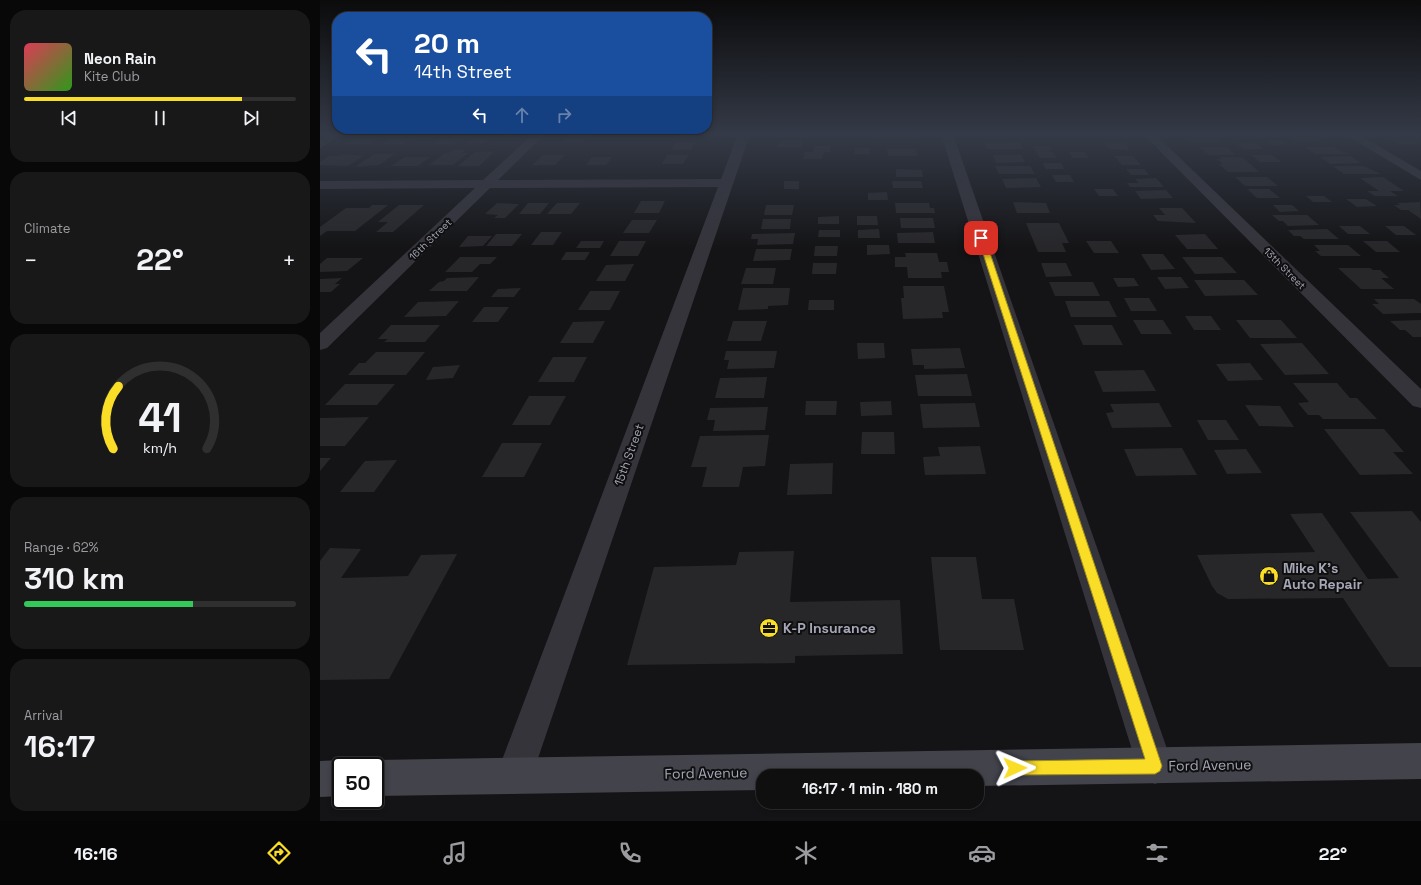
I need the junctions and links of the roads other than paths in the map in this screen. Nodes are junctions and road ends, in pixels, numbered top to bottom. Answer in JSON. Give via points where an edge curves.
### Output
{"nodes":[{"id":1,"x":498,"y":172,"type":"edge"},
{"id":2,"x":730,"y":172,"type":"edge"},
{"id":3,"x":960,"y":172,"type":"edge"},
{"id":4,"x":1188,"y":172,"type":"edge"},
{"id":5,"x":726,"y":183,"type":"junction"},
{"id":6,"x":486,"y":184,"type":"junction"},
{"id":7,"x":320,"y":185,"type":"edge"},
{"id":8,"x":320,"y":344,"type":"edge"},
{"id":9,"x":1421,"y":401,"type":"edge"},
{"id":10,"x":1421,"y":761,"type":"edge"},
{"id":11,"x":1155,"y":766,"type":"junction"},
{"id":12,"x":514,"y":776,"type":"junction"},
{"id":13,"x":332,"y":778,"type":"edge"},
{"id":14,"x":384,"y":778,"type":"edge"},
{"id":15,"x":320,"y":779,"type":"edge"}],
"edges":[{"from":1,"to":6,"type":"street","name":"16th Street"},
{"from":2,"to":5,"type":"street","name":"15th Street"},
{"from":3,"to":11,"type":"street"},
{"from":4,"to":9,"type":"street","name":"13th Street"},
{"from":5,"to":6,"type":"street"},
{"from":5,"to":12,"type":"street","name":"15th Street"},
{"from":6,"to":7,"type":"street"},
{"from":6,"to":8,"type":"street","name":"16th Street"},
{"from":10,"to":11,"type":"main road","name":"Ford Avenue"},
{"from":11,"to":12,"type":"main road","name":"Ford Avenue"},
{"from":12,"to":14,"type":"main road","name":"Ford Avenue"},
{"from":13,"to":15,"type":"main road"}]}
